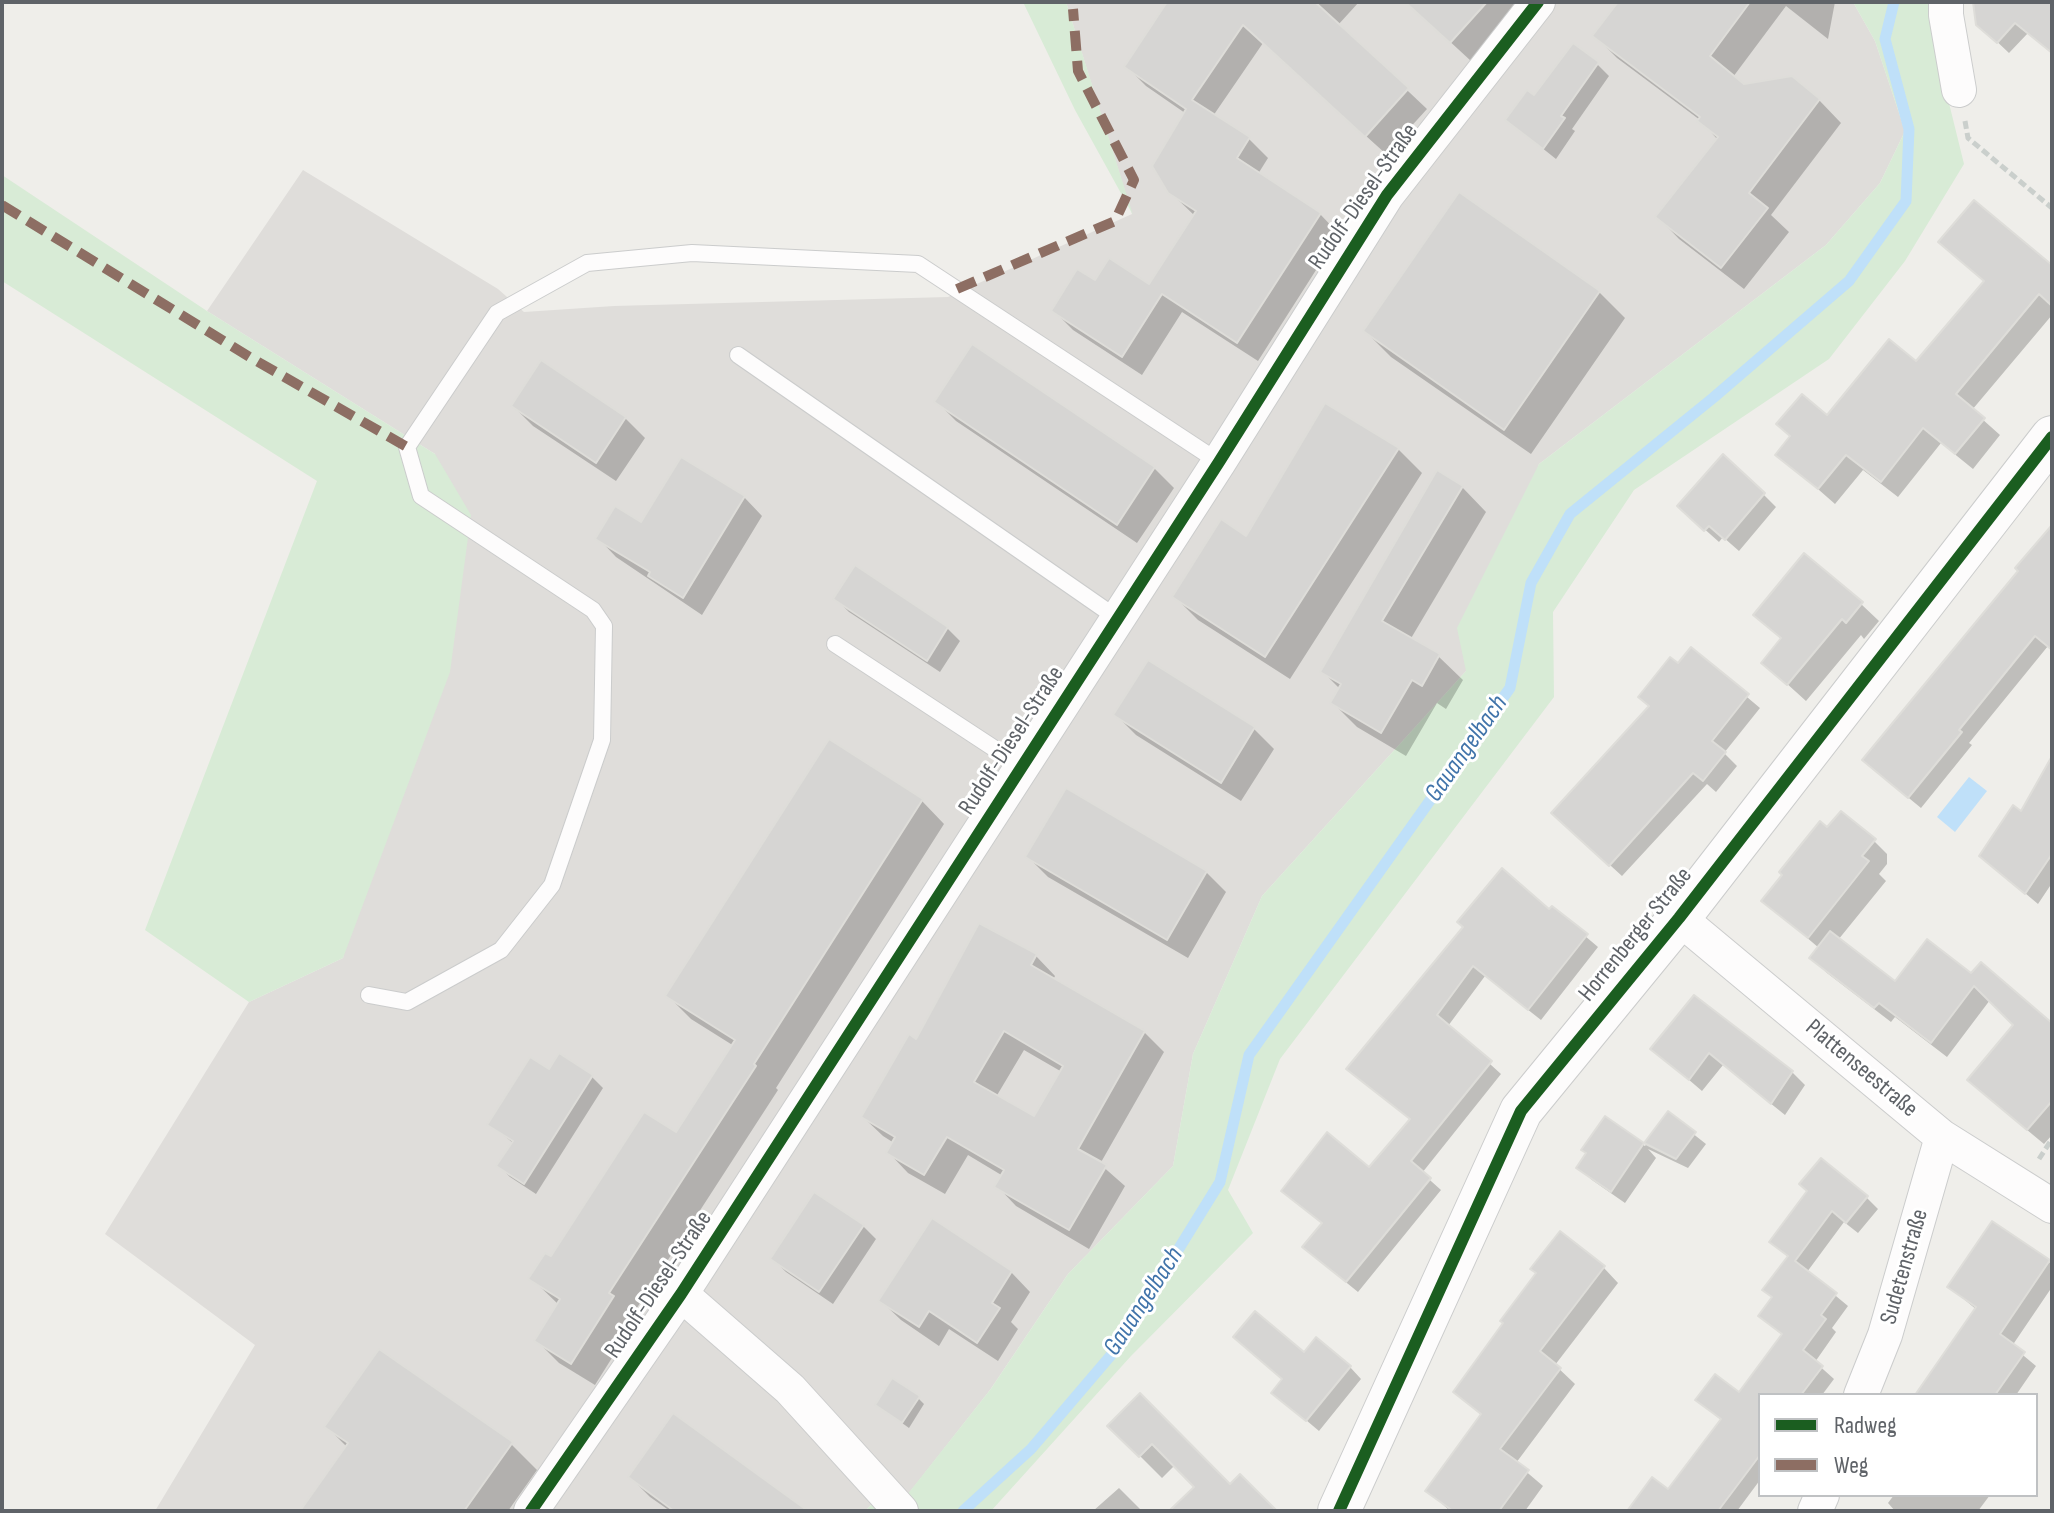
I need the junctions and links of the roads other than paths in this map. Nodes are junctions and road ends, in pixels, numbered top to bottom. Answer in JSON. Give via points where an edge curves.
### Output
{"nodes":[{"id":1,"x":1538,"y":2,"type":"edge"},
{"id":2,"x":1946,"y":2,"type":"edge"},
{"id":3,"x":1959,"y":90,"type":"road end"},
{"id":4,"x":738,"y":355,"type":"dead end"},
{"id":5,"x":2046,"y":453,"type":"edge"},
{"id":6,"x":1219,"y":462,"type":"junction"},
{"id":7,"x":1117,"y":618,"type":"junction"},
{"id":8,"x":835,"y":644,"type":"dead end"},
{"id":9,"x":1021,"y":766,"type":"junction"},
{"id":10,"x":1679,"y":918,"type":"junction"},
{"id":11,"x":369,"y":995,"type":"dead end"},
{"id":12,"x":1942,"y":1137,"type":"junction"},
{"id":13,"x":2052,"y":1206,"type":"edge"},
{"id":14,"x":681,"y":1294,"type":"junction"},
{"id":15,"x":1862,"y":1393,"type":"edge"},
{"id":16,"x":531,"y":1511,"type":"edge"},
{"id":17,"x":901,"y":1511,"type":"edge"},
{"id":18,"x":1339,"y":1511,"type":"edge"}],
"edges":[{"from":1,"to":6,"type":"street","name":"Rudolf-Diesel-Straße","via":[[1387,195]]},
{"from":2,"to":3,"type":"street"},
{"from":4,"to":7,"type":"lane"},
{"from":5,"to":10,"type":"street","name":"Horrenberger Straße"},
{"from":6,"to":7,"type":"street","name":"Rudolf-Diesel-Straße"},
{"from":6,"to":11,"type":"lane","via":[[918,264],[692,253],[587,263],[497,313],[407,447],[421,496],[593,610],[604,626],[602,740],[552,885],[501,950],[407,1002]]},
{"from":7,"to":9,"type":"street","name":"Rudolf-Diesel-Straße"},
{"from":8,"to":9,"type":"lane"},
{"from":9,"to":14,"type":"street","name":"Rudolf-Diesel-Straße"},
{"from":10,"to":12,"type":"street","name":"Plattenseestraße"},
{"from":10,"to":18,"type":"street","name":"Horrenberger Straße","via":[[1521,1111]]},
{"from":12,"to":13,"type":"street","name":"Plattenseestraße"},
{"from":12,"to":15,"type":"street","name":"Sudetenstraße","via":[[1885,1335]]},
{"from":14,"to":16,"type":"street","name":"Rudolf-Diesel-Straße"},
{"from":14,"to":17,"type":"street","name":"Rudolf-Diesel-Straße","via":[[790,1389]]}]}
